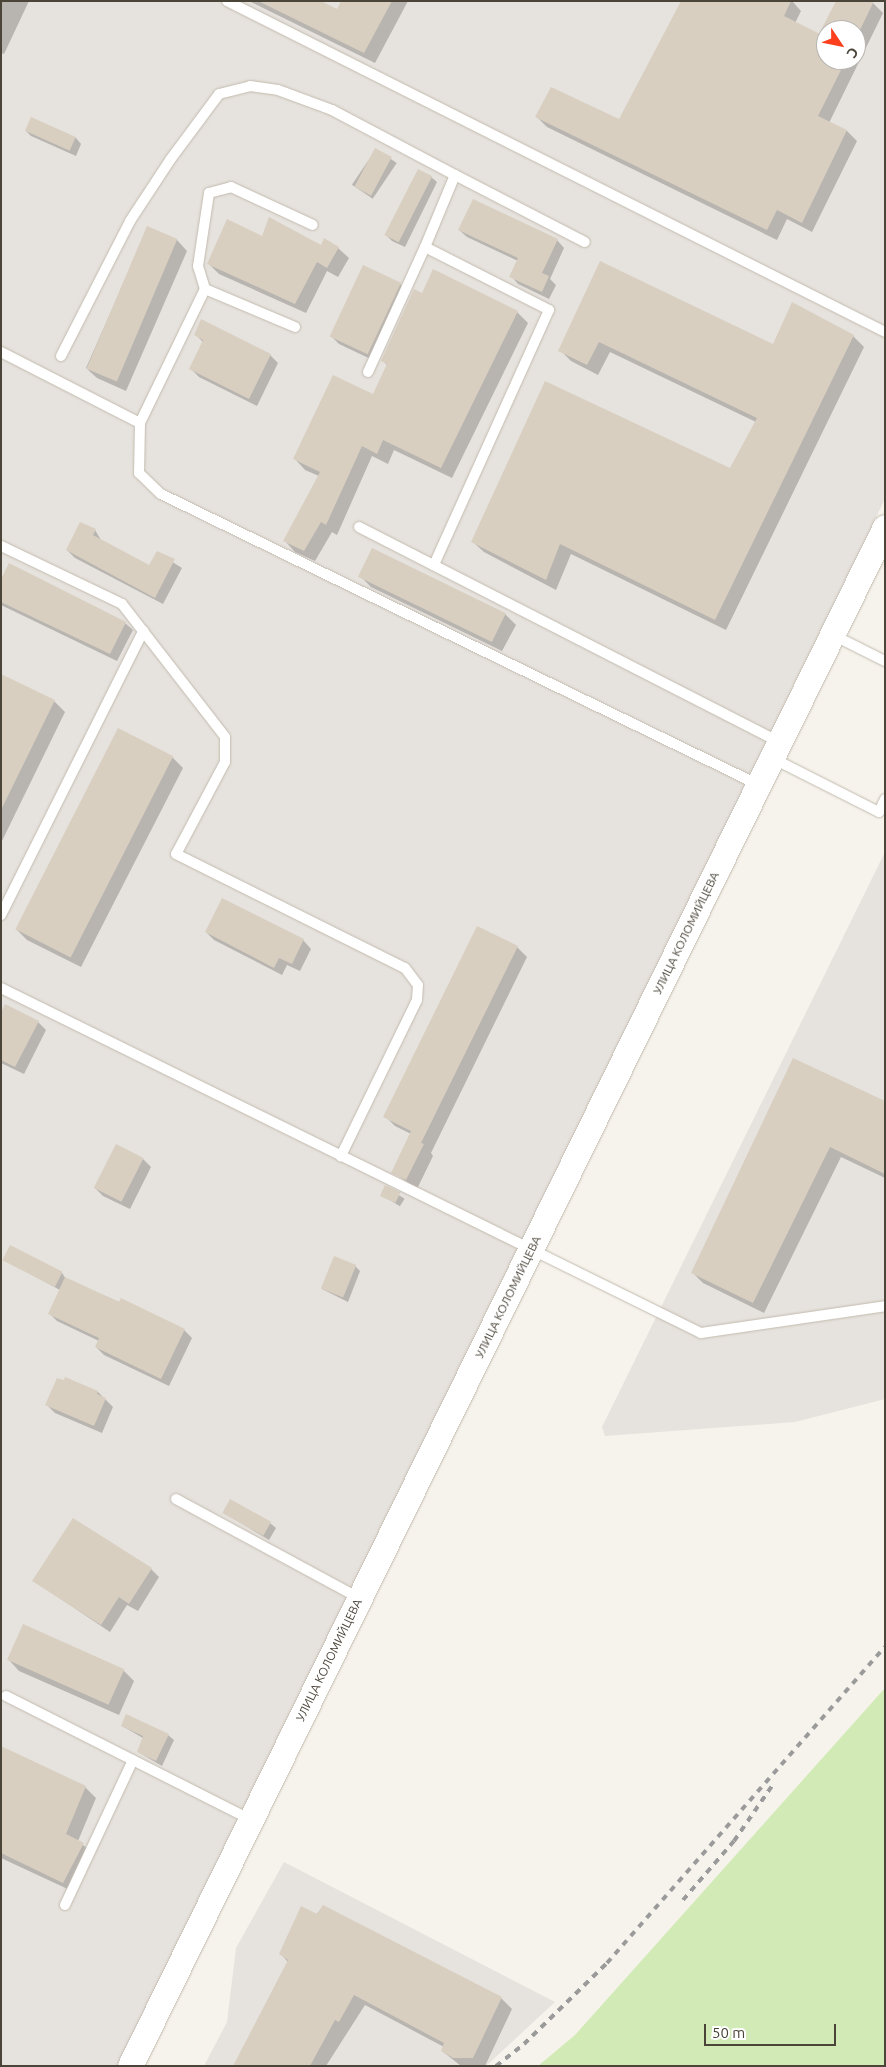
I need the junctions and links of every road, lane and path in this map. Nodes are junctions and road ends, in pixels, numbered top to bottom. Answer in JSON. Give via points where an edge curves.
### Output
{"nodes":[{"id":1,"x":228,"y":1,"type":"edge"},
{"id":2,"x":455,"y":175,"type":"junction"},
{"id":3,"x":313,"y":225,"type":"dead end"},
{"id":4,"x":585,"y":242,"type":"dead end"},
{"id":5,"x":425,"y":247,"type":"junction"},
{"id":6,"x":205,"y":289,"type":"junction"},
{"id":7,"x":294,"y":327,"type":"dead end"},
{"id":8,"x":885,"y":332,"type":"edge"},
{"id":9,"x":1,"y":352,"type":"edge"},
{"id":10,"x":61,"y":356,"type":"dead end"},
{"id":11,"x":368,"y":372,"type":"dead end"},
{"id":12,"x":140,"y":423,"type":"junction"},
{"id":13,"x":359,"y":527,"type":"dead end"},
{"id":14,"x":885,"y":527,"type":"edge"},
{"id":15,"x":1,"y":546,"type":"edge"},
{"id":16,"x":434,"y":565,"type":"junction"},
{"id":17,"x":143,"y":631,"type":"junction"},
{"id":18,"x":832,"y":634,"type":"junction"},
{"id":19,"x":885,"y":660,"type":"edge"},
{"id":20,"x":776,"y":750,"type":"junction"},
{"id":21,"x":758,"y":785,"type":"junction"},
{"id":22,"x":885,"y":799,"type":"edge"},
{"id":23,"x":1,"y":915,"type":"edge"},
{"id":24,"x":1,"y":988,"type":"edge"},
{"id":25,"x":341,"y":1156,"type":"junction"},
{"id":26,"x":531,"y":1249,"type":"junction"},
{"id":27,"x":885,"y":1306,"type":"edge"},
{"id":28,"x":176,"y":1499,"type":"dead end"},
{"id":29,"x":360,"y":1598,"type":"junction"},
{"id":30,"x":6,"y":1696,"type":"dead end"},
{"id":31,"x":132,"y":1760,"type":"junction"},
{"id":32,"x":251,"y":1820,"type":"junction"},
{"id":33,"x":65,"y":1905,"type":"dead end"},
{"id":34,"x":130,"y":2066,"type":"edge"}],
"edges":[{"from":1,"to":8,"type":"lane"},
{"from":2,"to":4,"type":"lane"},
{"from":2,"to":5,"type":"lane"},
{"from":2,"to":10,"type":"lane","via":[[332,110],[278,90],[250,86],[219,94],[130,221]]},
{"from":3,"to":6,"type":"lane","via":[[231,187],[209,193],[198,266]]},
{"from":5,"to":11,"type":"lane"},
{"from":5,"to":16,"type":"lane","via":[[549,310]]},
{"from":6,"to":7,"type":"lane"},
{"from":6,"to":12,"type":"lane"},
{"from":9,"to":12,"type":"lane"},
{"from":12,"to":21,"type":"lane","via":[[138,473],[161,494]]},
{"from":13,"to":16,"type":"lane"},
{"from":14,"to":18,"type":"street","name":"УЛИЦА КОЛОМИЙЦЕВА"},
{"from":15,"to":17,"type":"lane","via":[[122,604]]},
{"from":16,"to":20,"type":"lane"},
{"from":17,"to":23,"type":"lane"},
{"from":17,"to":25,"type":"lane","via":[[226,737],[225,762],[176,854],[405,968],[418,985],[417,1000]]},
{"from":18,"to":19,"type":"lane"},
{"from":18,"to":20,"type":"street","name":"УЛИЦА КОЛОМИЙЦЕВА"},
{"from":20,"to":21,"type":"street","name":"УЛИЦА КОЛОМИЙЦЕВА"},
{"from":20,"to":22,"type":"lane","via":[[879,812]]},
{"from":21,"to":26,"type":"street","name":"УЛИЦА КОЛОМИЙЦЕВА"},
{"from":24,"to":25,"type":"lane"},
{"from":25,"to":26,"type":"lane"},
{"from":26,"to":27,"type":"lane","via":[[700,1333]]},
{"from":26,"to":29,"type":"street","name":"УЛИЦА КОЛОМИЙЦЕВА"},
{"from":28,"to":29,"type":"lane"},
{"from":29,"to":32,"type":"street","name":"УЛИЦА КОЛОМИЙЦЕВА"},
{"from":30,"to":31,"type":"lane"},
{"from":31,"to":32,"type":"lane"},
{"from":31,"to":33,"type":"lane"},
{"from":32,"to":34,"type":"street","name":"УЛИЦА КОЛОМИЙЦЕВА"}]}
